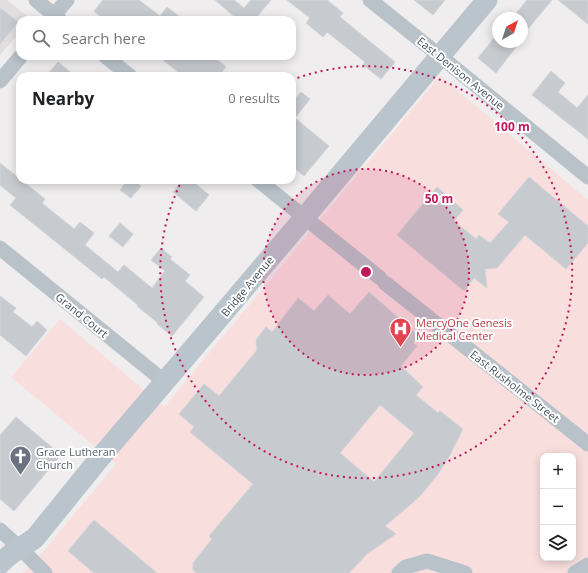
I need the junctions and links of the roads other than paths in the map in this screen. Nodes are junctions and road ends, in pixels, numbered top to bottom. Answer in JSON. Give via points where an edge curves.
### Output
{"nodes":[{"id":1,"x":36,"y":0,"type":"edge"},
{"id":2,"x":67,"y":0,"type":"edge"},
{"id":3,"x":370,"y":0,"type":"edge"},
{"id":4,"x":487,"y":0,"type":"edge"},
{"id":5,"x":53,"y":16,"type":"edge"},
{"id":6,"x":56,"y":16,"type":"edge"},
{"id":7,"x":440,"y":56,"type":"junction"},
{"id":8,"x":18,"y":60,"type":"edge"},
{"id":9,"x":110,"y":60,"type":"edge"},
{"id":10,"x":125,"y":72,"type":"edge"},
{"id":11,"x":0,"y":81,"type":"edge"},
{"id":12,"x":588,"y":177,"type":"edge"},
{"id":13,"x":263,"y":184,"type":"edge"},
{"id":14,"x":304,"y":218,"type":"junction"},
{"id":15,"x":0,"y":248,"type":"edge"},
{"id":16,"x":165,"y":382,"type":"junction"},
{"id":17,"x":588,"y":444,"type":"edge"},
{"id":18,"x":0,"y":530,"type":"edge"},
{"id":19,"x":20,"y":548,"type":"junction"},
{"id":20,"x":0,"y":564,"type":"edge"},
{"id":21,"x":588,"y":565,"type":"edge"},
{"id":22,"x":45,"y":573,"type":"edge"},
{"id":23,"x":399,"y":573,"type":"edge"},
{"id":24,"x":466,"y":573,"type":"edge"},
{"id":25,"x":575,"y":573,"type":"edge"}],
"edges":[{"from":1,"to":5,"type":"street"},
{"from":2,"to":6,"type":"street"},
{"from":3,"to":7,"type":"street","name":"East Denison Avenue"},
{"from":4,"to":7,"type":"street","name":"Bridge Avenue"},
{"from":7,"to":12,"type":"street","name":"East Denison Avenue"},
{"from":7,"to":14,"type":"street","name":"Bridge Avenue"},
{"from":8,"to":11,"type":"street"},
{"from":9,"to":10,"type":"street"},
{"from":13,"to":14,"type":"street","name":"East Rusholme Street"},
{"from":14,"to":16,"type":"street","name":"Bridge Avenue"},
{"from":14,"to":17,"type":"street","name":"East Rusholme Street"},
{"from":15,"to":16,"type":"street","name":"Grand Court"},
{"from":16,"to":19,"type":"street","name":"Bridge Avenue","via":[[35,538]]},
{"from":18,"to":19,"type":"street"},
{"from":19,"to":20,"type":"street","name":"Bridge Avenue"},
{"from":19,"to":22,"type":"street"},
{"from":21,"to":25,"type":"street"},
{"from":23,"to":24,"type":"street","via":[[426,561]]}]}
